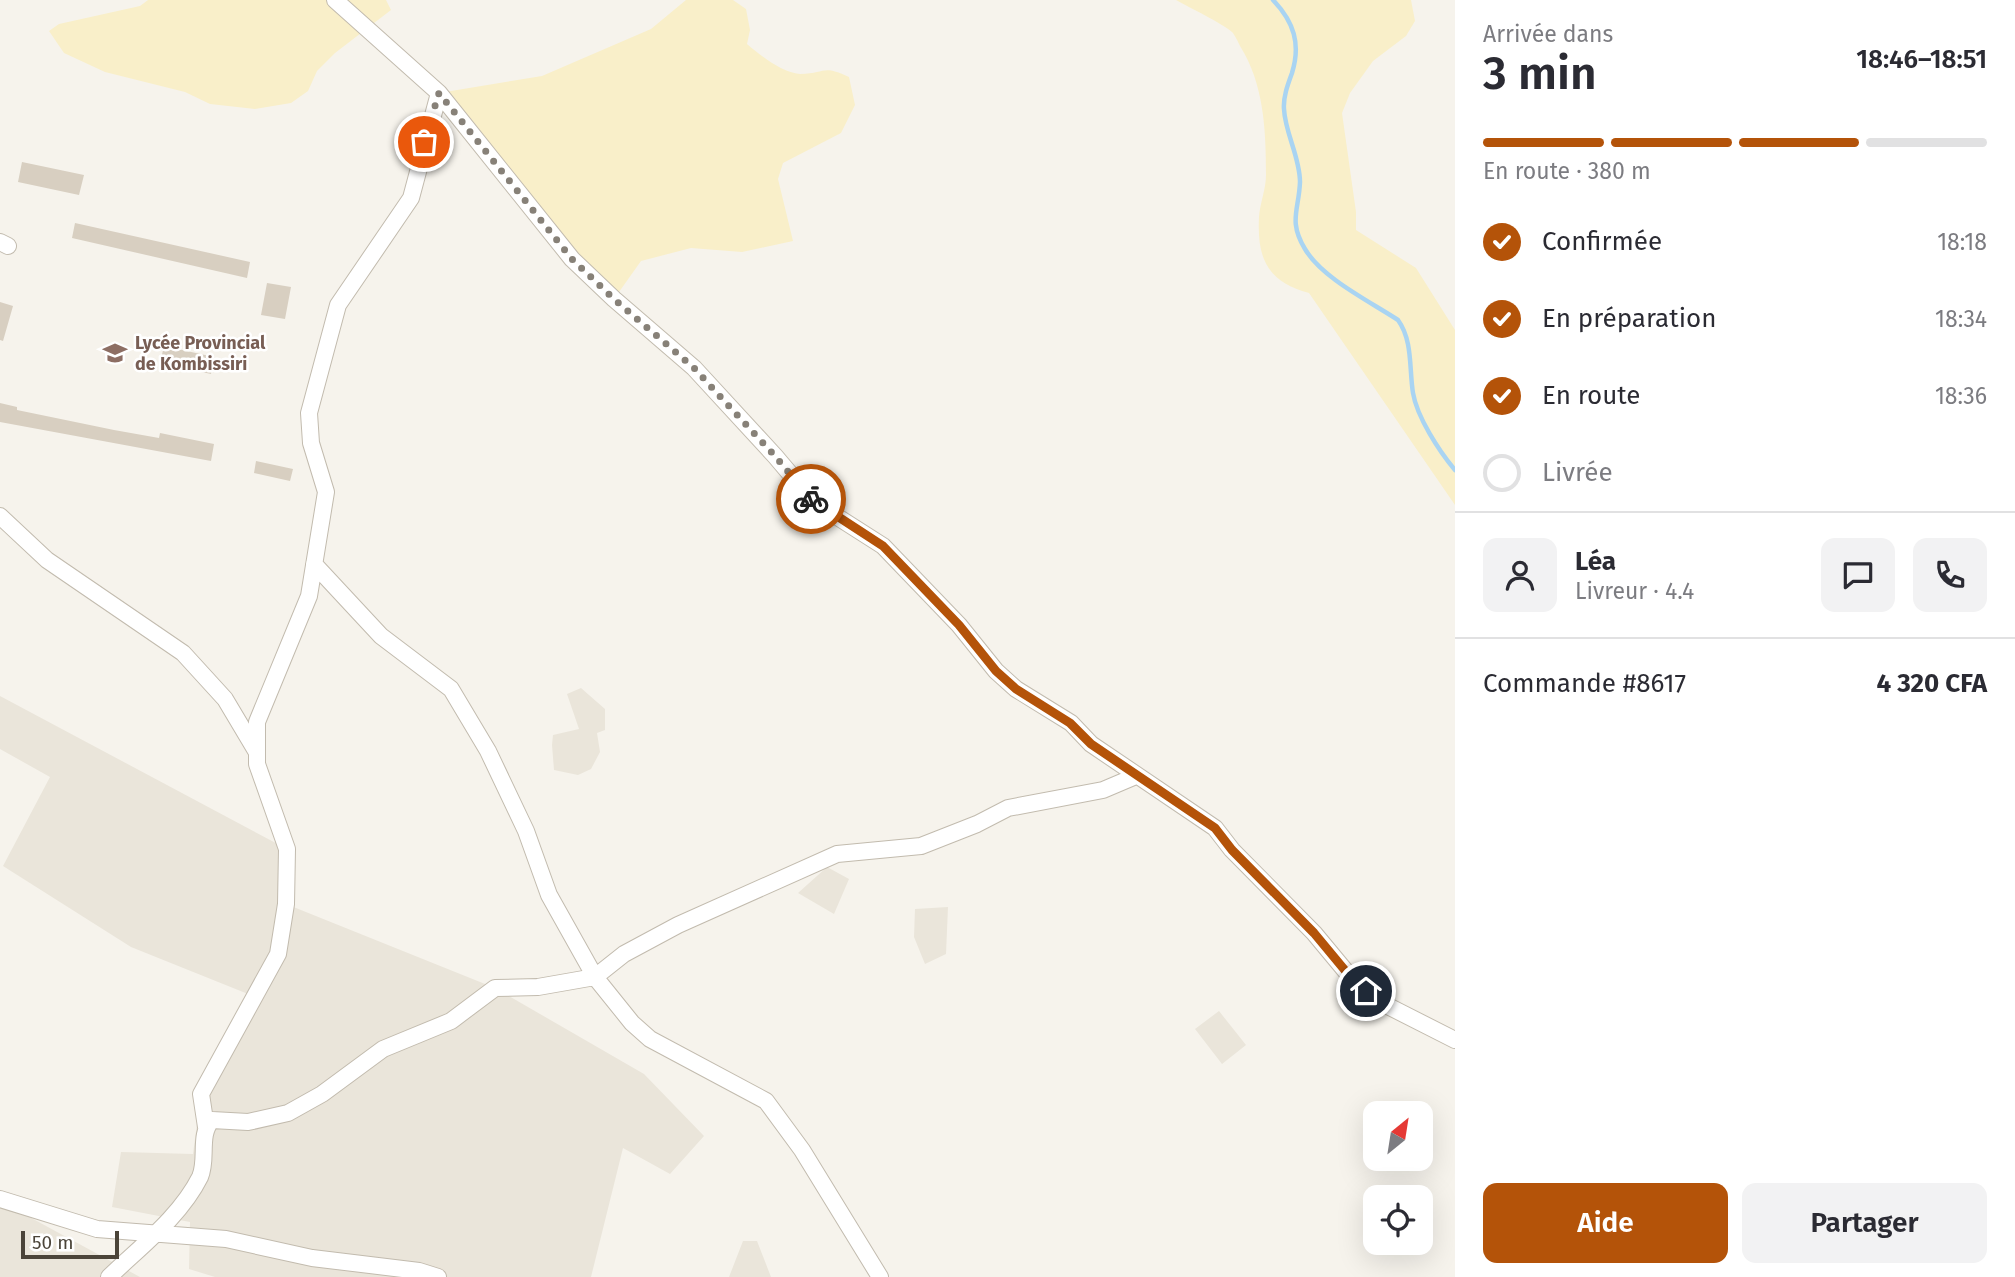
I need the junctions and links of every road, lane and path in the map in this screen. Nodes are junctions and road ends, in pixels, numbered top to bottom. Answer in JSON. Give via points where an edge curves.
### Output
{"nodes":[{"id":1,"x":335,"y":0,"type":"edge"},
{"id":2,"x":439,"y":93,"type":"junction"},
{"id":3,"x":0,"y":516,"type":"edge"},
{"id":4,"x":314,"y":564,"type":"junction"},
{"id":5,"x":257,"y":753,"type":"junction"},
{"id":6,"x":1136,"y":776,"type":"junction"},
{"id":7,"x":595,"y":976,"type":"junction"},
{"id":8,"x":1455,"y":1040,"type":"edge"},
{"id":9,"x":206,"y":1127,"type":"junction"},
{"id":10,"x":0,"y":1199,"type":"edge"},
{"id":11,"x":155,"y":1232,"type":"junction"},
{"id":12,"x":108,"y":1277,"type":"edge"},
{"id":13,"x":438,"y":1277,"type":"edge"},
{"id":14,"x":880,"y":1277,"type":"edge"}],
"edges":[{"from":1,"to":2,"type":"street"},
{"from":2,"to":4,"type":"street","via":[[411,198],[338,305],[309,413],[311,443],[326,492]]},
{"from":2,"to":6,"type":"street","via":[[572,259],[694,368],[814,502],[883,546],[1016,689],[1070,723]]},
{"from":3,"to":5,"type":"street","via":[[47,560],[183,653],[225,699]]},
{"from":4,"to":5,"type":"street","via":[[309,596],[257,722]]},
{"from":4,"to":7,"type":"street","via":[[381,636],[451,689],[488,751],[526,831],[549,895]]},
{"from":5,"to":9,"type":"street","via":[[287,849],[286,904],[278,954],[201,1094]]},
{"from":6,"to":7,"type":"street","via":[[1103,790],[1008,808],[921,846],[837,854],[678,925],[624,954]]},
{"from":6,"to":8,"type":"street","via":[[1215,828],[1353,980],[1378,1001]]},
{"from":7,"to":9,"type":"street","via":[[538,987],[495,988],[451,1021],[383,1049],[288,1113],[248,1122],[212,1120]]},
{"from":7,"to":14,"type":"street","via":[[650,1039],[766,1101],[803,1150]]},
{"from":9,"to":11,"type":"street","via":[[201,1174],[184,1203]]},
{"from":10,"to":11,"type":"street","via":[[97,1229]]},
{"from":11,"to":12,"type":"street"},
{"from":11,"to":13,"type":"street","via":[[226,1239],[312,1258]]}]}
